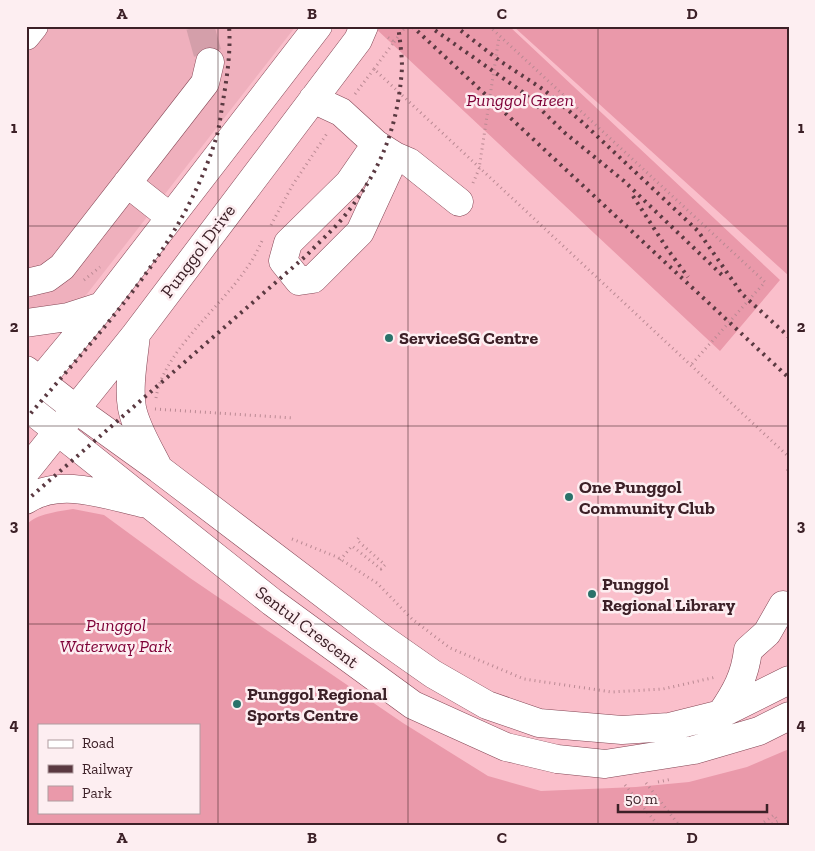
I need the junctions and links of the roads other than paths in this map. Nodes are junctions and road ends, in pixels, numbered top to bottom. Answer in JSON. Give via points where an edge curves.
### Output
{"nodes":[{"id":1,"x":34,"y":26,"type":"edge"},
{"id":2,"x":318,"y":26,"type":"edge"},
{"id":3,"x":372,"y":29,"type":"edge"},
{"id":4,"x":26,"y":36,"type":"edge"},
{"id":5,"x":210,"y":62,"type":"tunnel mouth"},
{"id":6,"x":313,"y":100,"type":"junction"},
{"id":7,"x":127,"y":183,"type":"junction"},
{"id":8,"x":465,"y":196,"type":"road end"},
{"id":9,"x":170,"y":216,"type":"junction"},
{"id":10,"x":26,"y":283,"type":"edge"},
{"id":11,"x":102,"y":306,"type":"junction"},
{"id":12,"x":26,"y":322,"type":"edge"},
{"id":13,"x":136,"y":334,"type":"junction"},
{"id":14,"x":31,"y":383,"type":"edge"},
{"id":15,"x":26,"y":406,"type":"edge"},
{"id":16,"x":76,"y":410,"type":"junction"},
{"id":17,"x":58,"y":432,"type":"junction"},
{"id":18,"x":159,"y":469,"type":"junction"},
{"id":19,"x":26,"y":471,"type":"edge"},
{"id":20,"x":26,"y":500,"type":"edge"},
{"id":21,"x":149,"y":504,"type":"junction"},
{"id":22,"x":783,"y":605,"type":"dead end"},
{"id":23,"x":789,"y":680,"type":"edge"},
{"id":24,"x":721,"y":714,"type":"junction"},
{"id":25,"x":789,"y":716,"type":"edge"}],
"edges":[{"from":1,"to":4,"type":"street"},
{"from":2,"to":9,"type":"street"},
{"from":3,"to":6,"type":"street","name":"Punggol Drive","via":[[358,40]]},
{"from":5,"to":7,"type":"street","via":[[205,83]]},
{"from":6,"to":8,"type":"street","via":[[341,112],[386,150]]},
{"from":6,"to":13,"type":"street","name":"Punggol Drive"},
{"from":7,"to":9,"type":"street"},
{"from":7,"to":10,"type":"street","via":[[62,267],[47,278]]},
{"from":9,"to":11,"type":"street"},
{"from":11,"to":12,"type":"street","via":[[68,317]]},
{"from":11,"to":14,"type":"street"},
{"from":13,"to":16,"type":"street","name":"Punggol Drive"},
{"from":13,"to":18,"type":"street","via":[[132,407]]},
{"from":14,"to":16,"type":"street","name":"Sentul Crescent"},
{"from":15,"to":17,"type":"street","name":"Sentul Crescent"},
{"from":16,"to":17,"type":"street","name":"Punggol Drive"},
{"from":16,"to":18,"type":"street","name":"Sentul Crescent"},
{"from":17,"to":19,"type":"street","name":"Punggol Drive"},
{"from":17,"to":21,"type":"street","name":"Sentul Crescent"},
{"from":18,"to":24,"type":"street","name":"Sentul Crescent","via":[[412,659],[487,705],[539,723],[622,730],[669,727]]},
{"from":20,"to":21,"type":"street","via":[[51,489],[70,488]]},
{"from":21,"to":25,"type":"street","name":"Sentul Crescent","via":[[272,602],[413,705],[506,747],[557,759],[605,764],[694,750],[760,731]]},
{"from":22,"to":24,"type":"street","via":[[767,633],[745,652],[737,690]]},
{"from":23,"to":24,"type":"street","name":"Sentul Crescent"}]}
